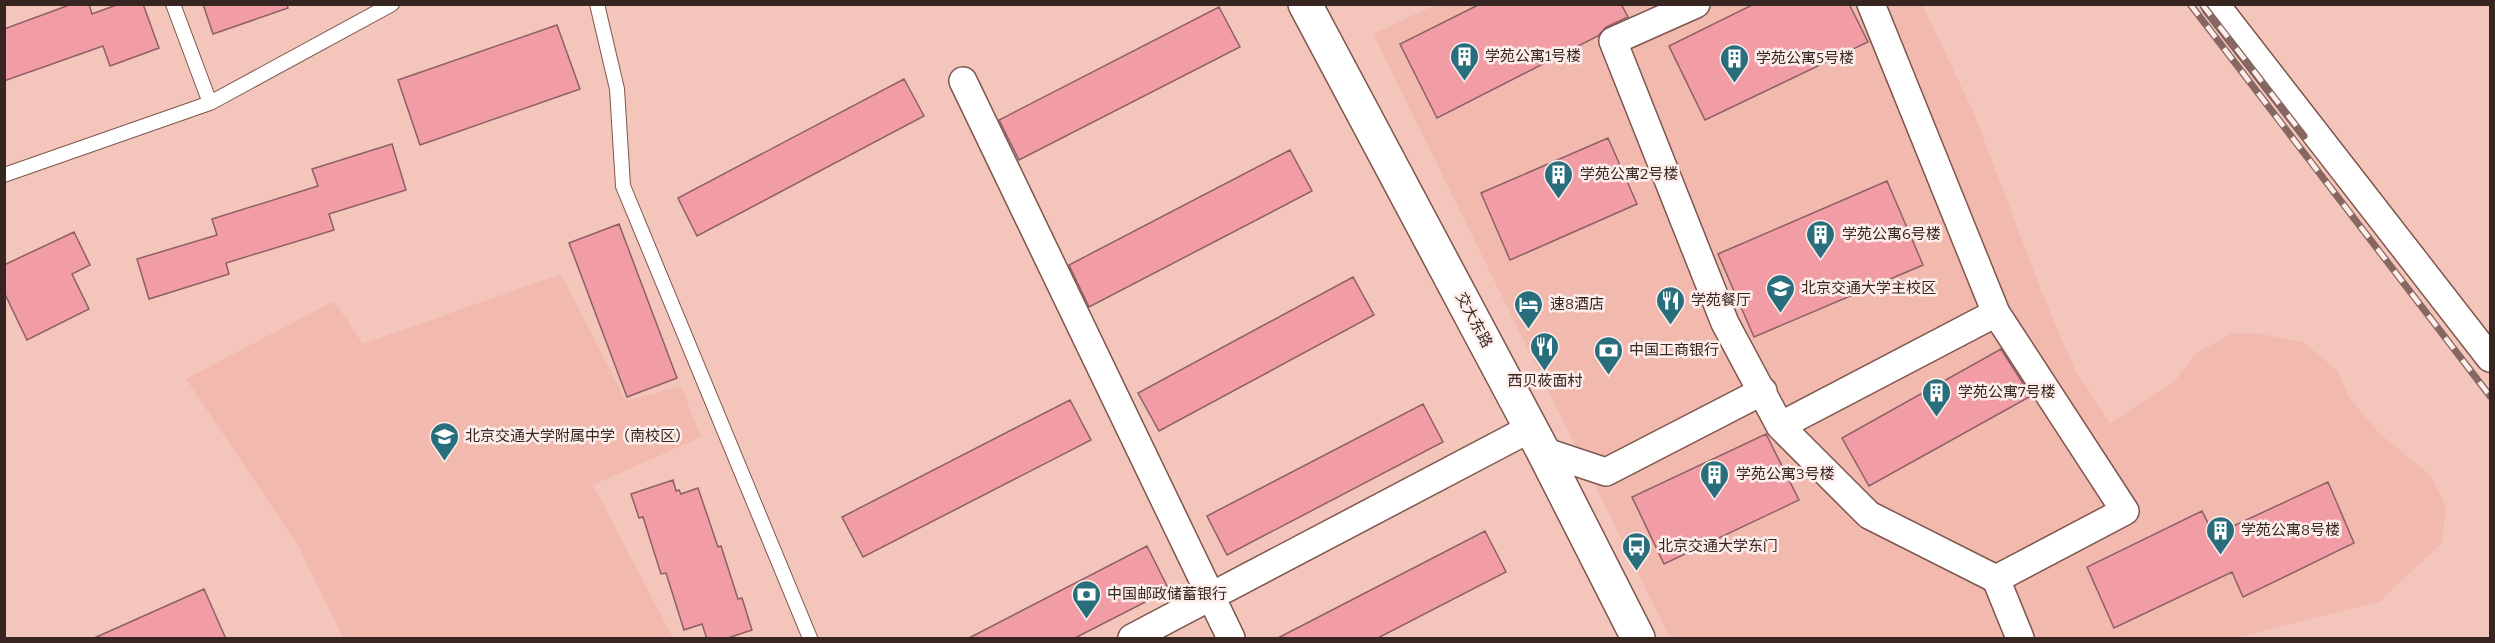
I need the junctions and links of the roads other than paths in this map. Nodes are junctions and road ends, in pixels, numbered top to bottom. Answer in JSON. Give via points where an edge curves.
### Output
{"nodes":[{"id":1,"x":173,"y":4,"type":"edge"},
{"id":2,"x":392,"y":4,"type":"edge"},
{"id":3,"x":597,"y":4,"type":"edge"},
{"id":4,"x":1305,"y":4,"type":"edge"},
{"id":5,"x":1696,"y":4,"type":"edge"},
{"id":6,"x":1871,"y":4,"type":"edge"},
{"id":7,"x":2216,"y":4,"type":"edge"},
{"id":8,"x":963,"y":81,"type":"dead end"},
{"id":9,"x":210,"y":102,"type":"junction"},
{"id":10,"x":4,"y":176,"type":"edge"},
{"id":11,"x":1996,"y":313,"type":"junction"},
{"id":12,"x":2490,"y":358,"type":"edge"},
{"id":13,"x":1763,"y":391,"type":"junction"},
{"id":14,"x":1780,"y":426,"type":"junction"},
{"id":15,"x":1537,"y":439,"type":"junction"},
{"id":16,"x":1996,"y":579,"type":"junction"},
{"id":17,"x":1210,"y":596,"type":"junction"},
{"id":18,"x":810,"y":639,"type":"edge"},
{"id":19,"x":1132,"y":639,"type":"edge"},
{"id":20,"x":1231,"y":639,"type":"edge"},
{"id":21,"x":1638,"y":639,"type":"edge"},
{"id":22,"x":2020,"y":639,"type":"edge"}],
"edges":[{"from":1,"to":9,"type":"lane"},
{"from":2,"to":9,"type":"lane"},
{"from":3,"to":18,"type":"lane","via":[[617,89],[623,186]]},
{"from":4,"to":15,"type":"street","name":"交大东路"},
{"from":5,"to":13,"type":"street","via":[[1613,41],[1725,323]]},
{"from":6,"to":11,"type":"street"},
{"from":7,"to":12,"type":"street"},
{"from":8,"to":17,"type":"street"},
{"from":9,"to":10,"type":"lane"},
{"from":11,"to":14,"type":"street"},
{"from":11,"to":16,"type":"street","via":[[2125,511]]},
{"from":13,"to":14,"type":"street"},
{"from":13,"to":15,"type":"street","via":[[1606,472]]},
{"from":14,"to":16,"type":"street","via":[[1869,515]]},
{"from":15,"to":17,"type":"street"},
{"from":15,"to":21,"type":"street","name":"交大东路"},
{"from":16,"to":22,"type":"street"},
{"from":17,"to":19,"type":"street"},
{"from":17,"to":20,"type":"street"}]}
